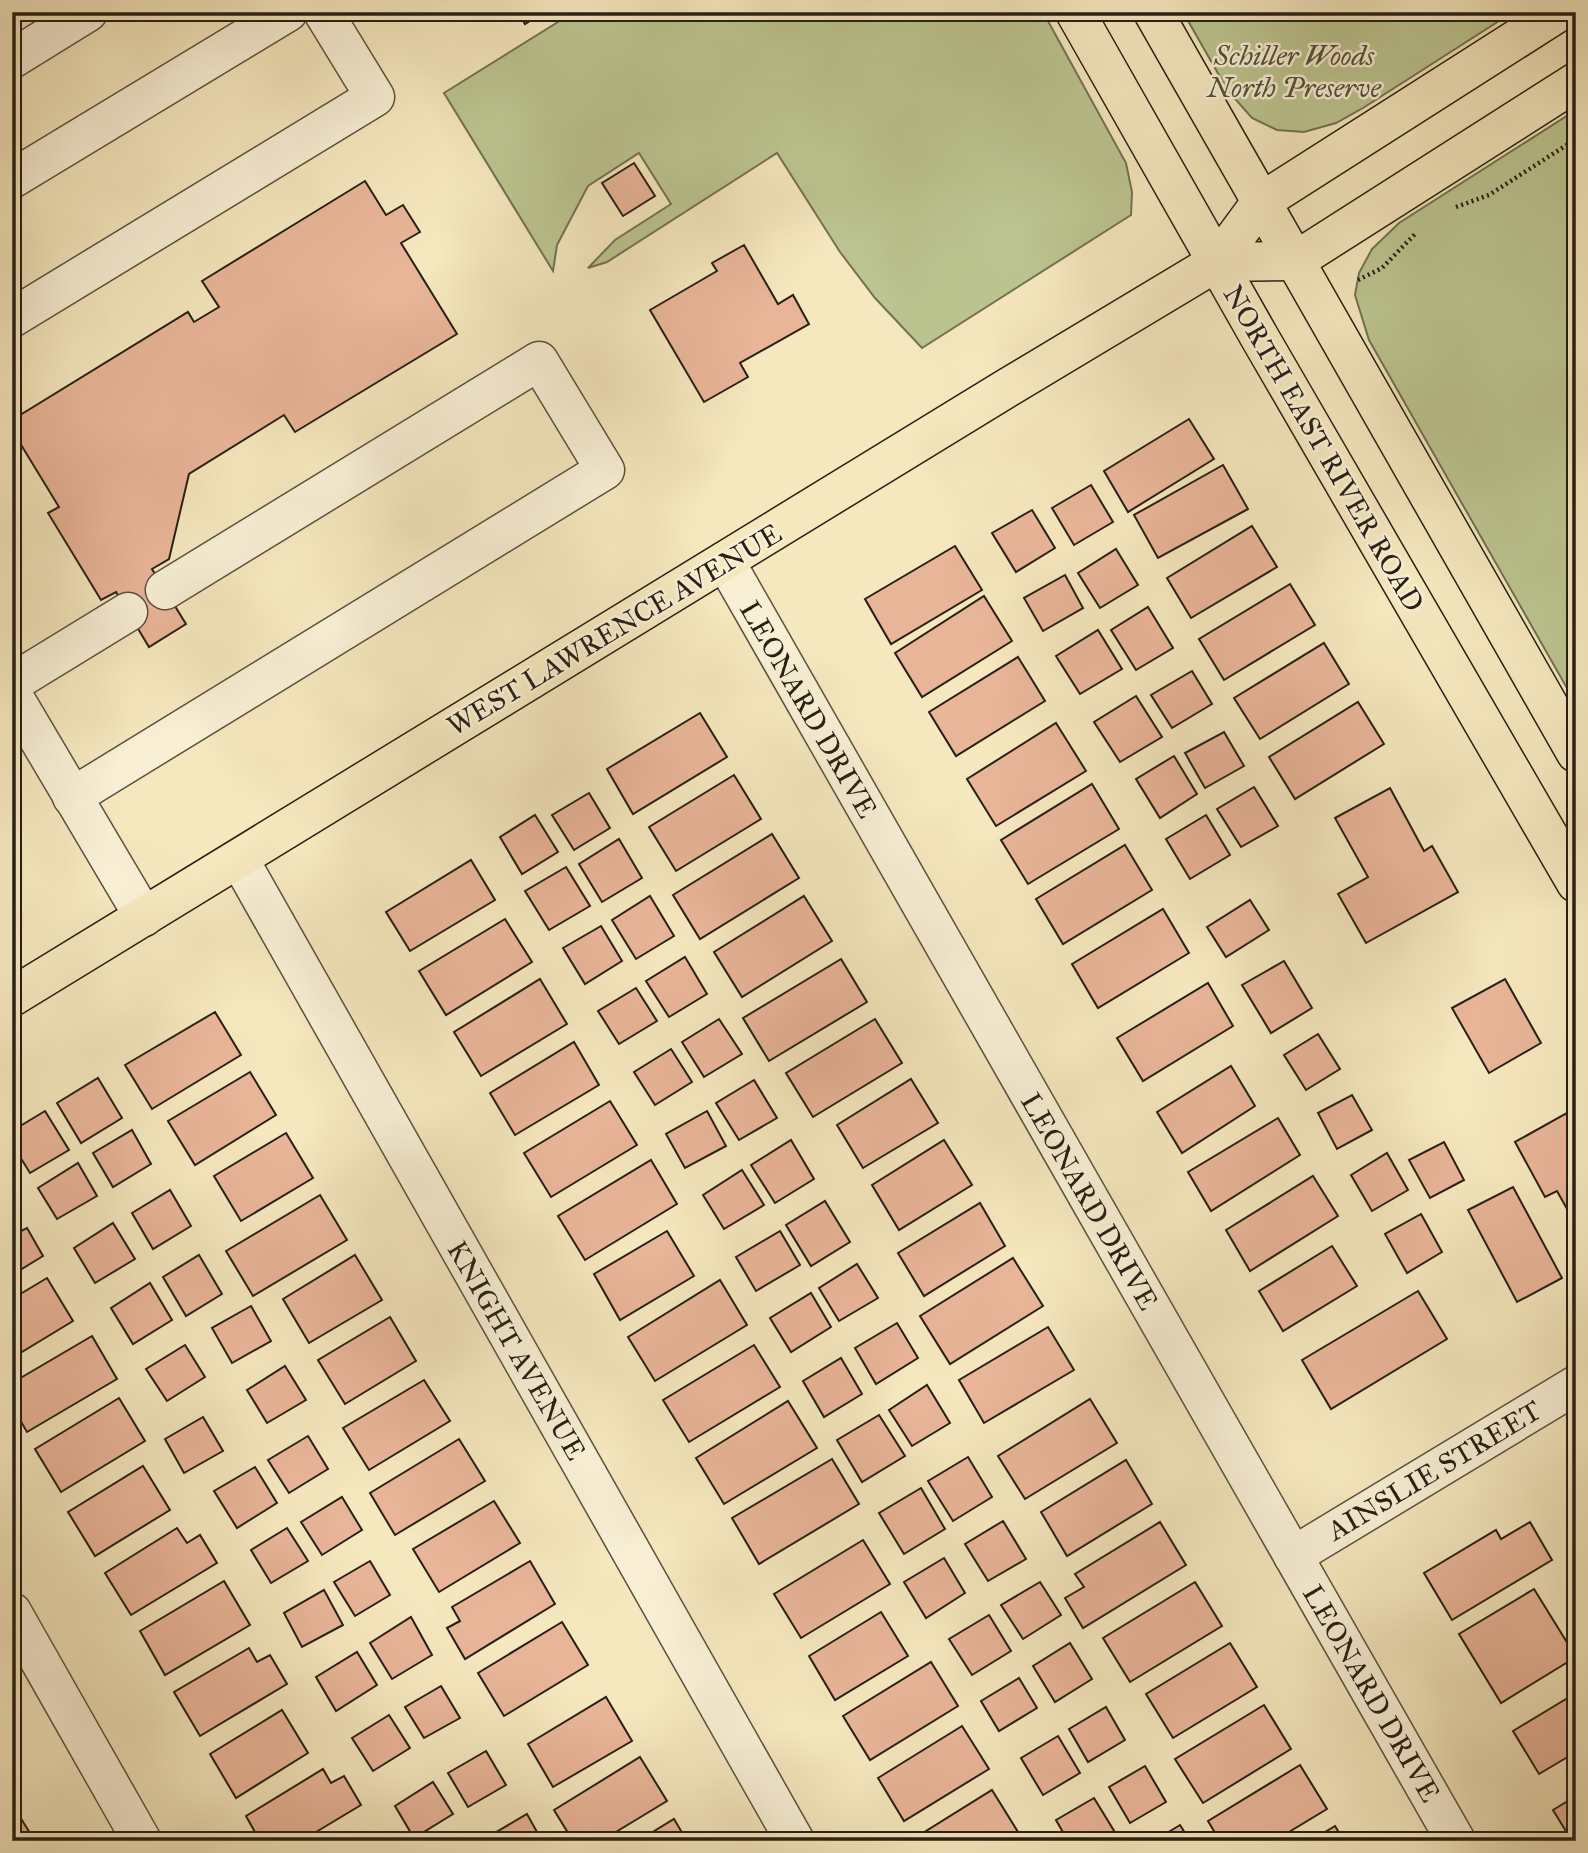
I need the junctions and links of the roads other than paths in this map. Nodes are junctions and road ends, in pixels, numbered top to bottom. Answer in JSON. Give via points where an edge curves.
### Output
{"nodes":[{"id":1,"x":88,"y":12,"type":"edge"},
{"id":2,"x":288,"y":12,"type":"edge"},
{"id":3,"x":323,"y":12,"type":"edge"},
{"id":4,"x":1075,"y":12,"type":"edge"},
{"id":5,"x":1153,"y":12,"type":"edge"},
{"id":6,"x":1559,"y":12,"type":"edge"},
{"id":7,"x":12,"y":59,"type":"edge"},
{"id":8,"x":1576,"y":82,"type":"edge"},
{"id":9,"x":12,"y":179,"type":"edge"},
{"id":10,"x":1261,"y":202,"type":"junction"},
{"id":11,"x":1295,"y":261,"type":"junction"},
{"id":12,"x":1217,"y":262,"type":"junction"},
{"id":13,"x":12,"y":318,"type":"edge"},
{"id":14,"x":725,"y":561,"type":"junction"},
{"id":15,"x":165,"y":590,"type":"dead end"},
{"id":16,"x":128,"y":612,"type":"dead end"},
{"id":17,"x":12,"y":683,"type":"edge"},
{"id":18,"x":12,"y":694,"type":"edge"},
{"id":19,"x":1576,"y":753,"type":"edge"},
{"id":20,"x":72,"y":797,"type":"junction"},
{"id":21,"x":239,"y":859,"type":"junction"},
{"id":22,"x":1576,"y":883,"type":"edge"},
{"id":23,"x":144,"y":917,"type":"junction"},
{"id":24,"x":12,"y":998,"type":"edge"},
{"id":25,"x":1576,"y":1385,"type":"edge"},
{"id":26,"x":1293,"y":1556,"type":"junction"},
{"id":27,"x":12,"y":1612,"type":"edge"},
{"id":28,"x":142,"y":1841,"type":"edge"},
{"id":29,"x":795,"y":1841,"type":"edge"},
{"id":30,"x":1456,"y":1841,"type":"edge"}],
"edges":[{"from":1,"to":7,"type":"street"},
{"from":2,"to":9,"type":"street"},
{"from":3,"to":13,"type":"street","via":[[375,97]]},
{"from":4,"to":12,"type":"main road","name":"NORTH EAST RIVER ROAD"},
{"from":5,"to":10,"type":"main road"},
{"from":6,"to":10,"type":"main road"},
{"from":8,"to":11,"type":"main road"},
{"from":10,"to":11,"type":"main road"},
{"from":10,"to":12,"type":"main road"},
{"from":11,"to":12,"type":"main road"},
{"from":11,"to":19,"type":"main road"},
{"from":12,"to":14,"type":"main road","name":"WEST LAWRENCE AVENUE"},
{"from":12,"to":22,"type":"main road","name":"NORTH EAST RIVER ROAD"},
{"from":14,"to":21,"type":"main road","name":"WEST LAWRENCE AVENUE"},
{"from":14,"to":26,"type":"street","name":"LEONARD DRIVE"},
{"from":15,"to":20,"type":"street","via":[[539,361],[605,470]]},
{"from":16,"to":17,"type":"street"},
{"from":18,"to":20,"type":"street"},
{"from":20,"to":23,"type":"street"},
{"from":21,"to":23,"type":"main road","name":"WEST LAWRENCE AVENUE"},
{"from":21,"to":29,"type":"street","name":"KNIGHT AVENUE"},
{"from":23,"to":24,"type":"main road","name":"WEST LAWRENCE AVENUE"},
{"from":25,"to":26,"type":"street","name":"AINSLIE STREET"},
{"from":26,"to":30,"type":"street","name":"LEONARD DRIVE"},
{"from":27,"to":28,"type":"street"}]}
